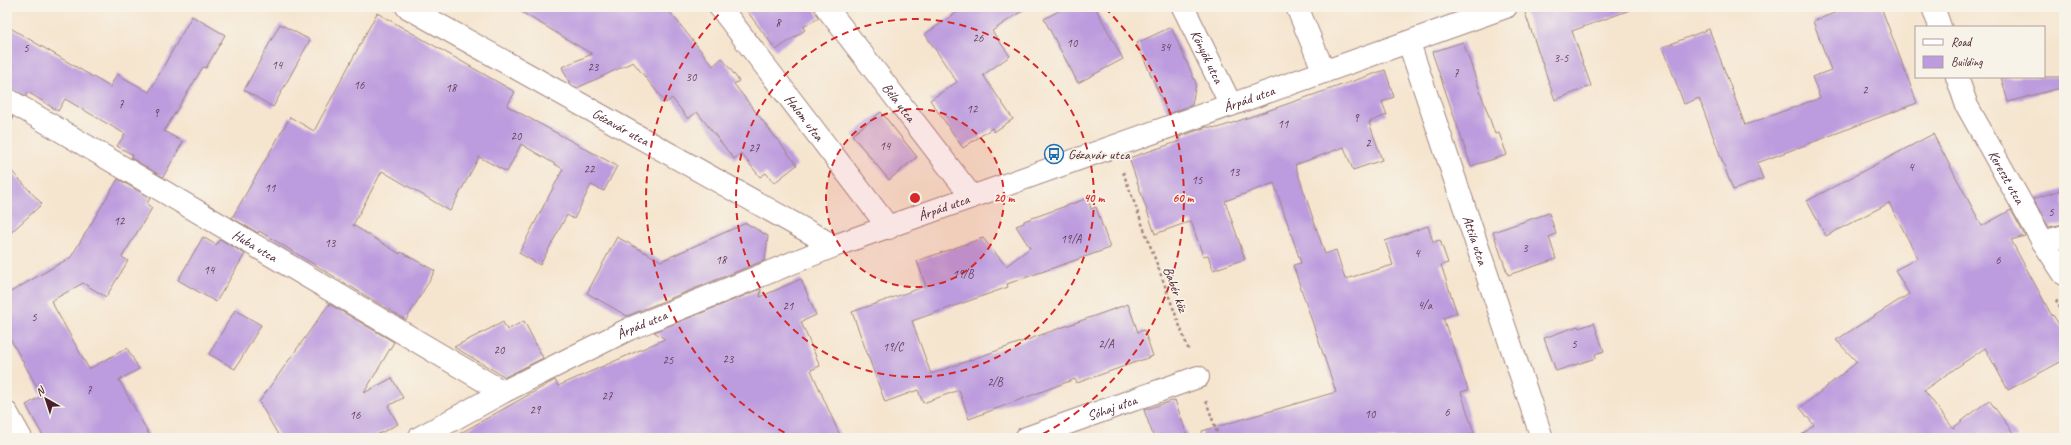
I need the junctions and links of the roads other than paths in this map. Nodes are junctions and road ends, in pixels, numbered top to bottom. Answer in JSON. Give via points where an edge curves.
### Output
{"nodes":[{"id":1,"x":408,"y":7,"type":"edge"},
{"id":2,"x":720,"y":7,"type":"edge"},
{"id":3,"x":826,"y":7,"type":"edge"},
{"id":4,"x":1183,"y":7,"type":"edge"},
{"id":5,"x":1297,"y":7,"type":"edge"},
{"id":6,"x":1506,"y":7,"type":"edge"},
{"id":7,"x":1933,"y":7,"type":"edge"},
{"id":8,"x":1940,"y":26,"type":"edge"},
{"id":9,"x":1409,"y":43,"type":"junction"},
{"id":10,"x":1324,"y":72,"type":"junction"},
{"id":11,"x":1957,"y":78,"type":"edge"},
{"id":12,"x":7,"y":99,"type":"edge"},
{"id":13,"x":1231,"y":106,"type":"junction"},
{"id":14,"x":972,"y":197,"type":"junction"},
{"id":15,"x":889,"y":228,"type":"junction"},
{"id":16,"x":2064,"y":236,"type":"edge"},
{"id":17,"x":2043,"y":242,"type":"junction"},
{"id":18,"x":834,"y":246,"type":"junction"},
{"id":19,"x":2064,"y":274,"type":"edge"},
{"id":20,"x":1198,"y":377,"type":"road end"},
{"id":21,"x":503,"y":392,"type":"junction"},
{"id":22,"x":7,"y":413,"type":"edge"},
{"id":23,"x":21,"y":438,"type":"edge"},
{"id":24,"x":419,"y":438,"type":"edge"},
{"id":25,"x":1026,"y":438,"type":"edge"},
{"id":26,"x":1542,"y":438,"type":"edge"}],
"edges":[{"from":1,"to":18,"type":"street","name":"Gézavár utca"},
{"from":2,"to":15,"type":"street","name":"Halom utca"},
{"from":3,"to":14,"type":"street","name":"Béla utca"},
{"from":4,"to":13,"type":"street","name":"Könyök utca"},
{"from":5,"to":10,"type":"street"},
{"from":6,"to":9,"type":"street","name":"Árpád utca"},
{"from":7,"to":8,"type":"street"},
{"from":9,"to":10,"type":"street","name":"Árpád utca"},
{"from":9,"to":26,"type":"street","name":"Attila utca"},
{"from":10,"to":13,"type":"street","name":"Árpád utca"},
{"from":11,"to":17,"type":"street","name":"Kereszt utca","via":[[1967,106]]},
{"from":12,"to":21,"type":"street","name":"Huba utca"},
{"from":13,"to":14,"type":"street","name":"Árpád utca"},
{"from":14,"to":15,"type":"street","name":"Árpád utca"},
{"from":15,"to":18,"type":"street","name":"Árpád utca"},
{"from":16,"to":17,"type":"street"},
{"from":17,"to":19,"type":"street","name":"Kereszt utca"},
{"from":18,"to":21,"type":"street","name":"Árpád utca","via":[[629,329]]},
{"from":20,"to":25,"type":"street","name":"Sóhaj utca"},
{"from":21,"to":24,"type":"street","name":"Árpád utca"},
{"from":22,"to":23,"type":"street"}]}
